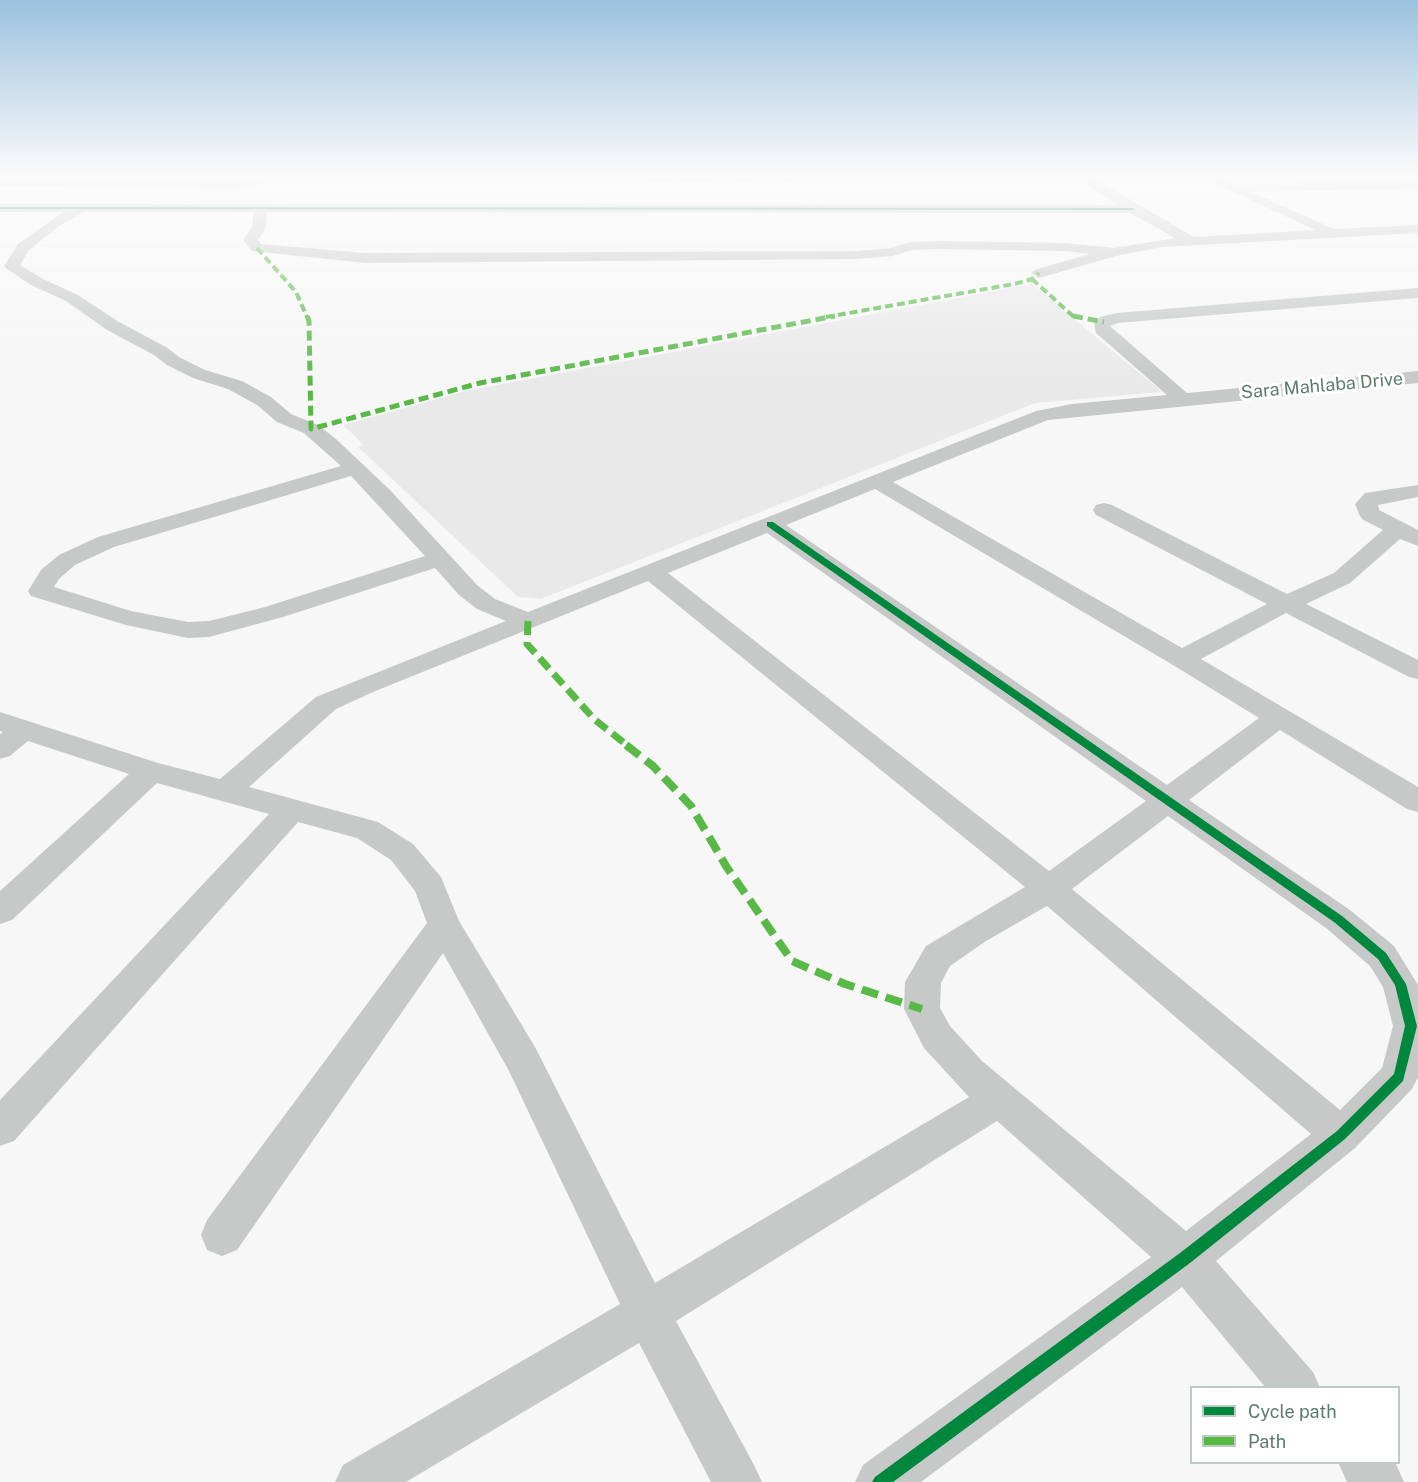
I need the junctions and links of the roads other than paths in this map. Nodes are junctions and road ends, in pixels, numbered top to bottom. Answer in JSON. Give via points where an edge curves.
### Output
{"nodes":[{"id":1,"x":25,"y":244,"type":"edge"},
{"id":2,"x":254,"y":244,"type":"edge"},
{"id":3,"x":1112,"y":244,"type":"edge"},
{"id":4,"x":1162,"y":244,"type":"edge"},
{"id":5,"x":1118,"y":251,"type":"junction"},
{"id":6,"x":1039,"y":273,"type":"dead end"},
{"id":7,"x":1418,"y":293,"type":"edge"},
{"id":8,"x":1418,"y":377,"type":"edge"},
{"id":9,"x":1183,"y":399,"type":"junction"},
{"id":10,"x":354,"y":468,"type":"junction"},
{"id":11,"x":878,"y":482,"type":"junction"},
{"id":12,"x":1418,"y":491,"type":"edge"},
{"id":13,"x":1104,"y":510,"type":"dead end"},
{"id":14,"x":770,"y":524,"type":"junction"},
{"id":15,"x":1397,"y":529,"type":"junction"},
{"id":16,"x":1418,"y":539,"type":"edge"},
{"id":17,"x":439,"y":559,"type":"junction"},
{"id":18,"x":651,"y":571,"type":"junction"},
{"id":19,"x":1287,"y":603,"type":"junction"},
{"id":20,"x":528,"y":621,"type":"junction"},
{"id":21,"x":1182,"y":659,"type":"junction"},
{"id":22,"x":1418,"y":671,"type":"edge"},
{"id":23,"x":1278,"y":718,"type":"junction"},
{"id":24,"x":12,"y":726,"type":"edge"},
{"id":25,"x":0,"y":749,"type":"edge"},
{"id":26,"x":151,"y":771,"type":"junction"},
{"id":27,"x":226,"y":790,"type":"junction"},
{"id":28,"x":1167,"y":799,"type":"junction"},
{"id":29,"x":1418,"y":801,"type":"edge"},
{"id":30,"x":290,"y":811,"type":"junction"},
{"id":31,"x":1049,"y":889,"type":"junction"},
{"id":32,"x":0,"y":911,"type":"edge"},
{"id":33,"x":444,"y":925,"type":"junction"},
{"id":34,"x":999,"y":1099,"type":"junction"},
{"id":35,"x":0,"y":1128,"type":"edge"},
{"id":36,"x":1341,"y":1135,"type":"junction"},
{"id":37,"x":222,"y":1235,"type":"dead end"},
{"id":38,"x":1185,"y":1258,"type":"junction"},
{"id":39,"x":647,"y":1313,"type":"junction"},
{"id":40,"x":1295,"y":1386,"type":"edge"},
{"id":41,"x":1364,"y":1464,"type":"edge"},
{"id":42,"x":360,"y":1482,"type":"edge"},
{"id":43,"x":737,"y":1482,"type":"edge"},
{"id":44,"x":880,"y":1482,"type":"edge"},
{"id":45,"x":1379,"y":1482,"type":"edge"}],
"edges":[{"from":1,"to":10,"type":"street","via":[[12,266],[72,298],[179,365],[235,385],[264,401],[284,418],[311,429]]},
{"from":2,"to":5,"type":"street","via":[[257,248],[365,258],[743,257],[867,254],[939,245]]},
{"from":3,"to":5,"type":"street"},
{"from":4,"to":5,"type":"street"},
{"from":5,"to":6,"type":"street"},
{"from":7,"to":9,"type":"street","via":[[1117,318],[1102,324],[1107,334]]},
{"from":8,"to":9,"type":"street","name":"Sara Mahlaba Drive"},
{"from":9,"to":11,"type":"street","name":"Sara Mahlaba Drive","via":[[1043,416]]},
{"from":10,"to":17,"type":"street"},
{"from":10,"to":17,"type":"street","via":[[106,542],[67,560],[49,574],[40,591],[126,617],[199,630],[240,622]]},
{"from":11,"to":14,"type":"street","name":"Sara Mahlaba Drive"},
{"from":11,"to":21,"type":"street"},
{"from":12,"to":15,"type":"street","via":[[1381,496],[1365,504],[1370,514]]},
{"from":13,"to":19,"type":"street"},
{"from":14,"to":18,"type":"street","name":"Sara Mahlaba Drive"},
{"from":14,"to":28,"type":"street"},
{"from":15,"to":16,"type":"street"},
{"from":15,"to":19,"type":"street","via":[[1342,578]]},
{"from":17,"to":20,"type":"street","via":[[486,604]]},
{"from":18,"to":20,"type":"street","name":"Sara Mahlaba Drive"},
{"from":18,"to":31,"type":"street"},
{"from":19,"to":21,"type":"street"},
{"from":19,"to":22,"type":"street"},
{"from":20,"to":27,"type":"street","name":"Sara Mahlaba Drive","via":[[326,703]]},
{"from":21,"to":23,"type":"street"},
{"from":23,"to":28,"type":"street"},
{"from":23,"to":29,"type":"street"},
{"from":24,"to":25,"type":"street"},
{"from":24,"to":26,"type":"street"},
{"from":26,"to":27,"type":"street"},
{"from":26,"to":32,"type":"street"},
{"from":27,"to":30,"type":"street"},
{"from":28,"to":31,"type":"street"},
{"from":28,"to":36,"type":"street","via":[[1338,919],[1382,956],[1400,984],[1411,1026],[1399,1077]]},
{"from":30,"to":33,"type":"street","via":[[367,830],[402,852],[429,886]]},
{"from":30,"to":35,"type":"street"},
{"from":31,"to":34,"type":"street","via":[[938,956],[923,982],[922,1009],[937,1036],[969,1073]]},
{"from":31,"to":36,"type":"street"},
{"from":33,"to":37,"type":"street"},
{"from":33,"to":39,"type":"street","via":[[522,1059]]},
{"from":34,"to":38,"type":"street"},
{"from":34,"to":39,"type":"street"},
{"from":36,"to":38,"type":"street"},
{"from":38,"to":40,"type":"street"},
{"from":38,"to":44,"type":"street"},
{"from":39,"to":42,"type":"street"},
{"from":39,"to":43,"type":"street"},
{"from":41,"to":45,"type":"street"}]}
